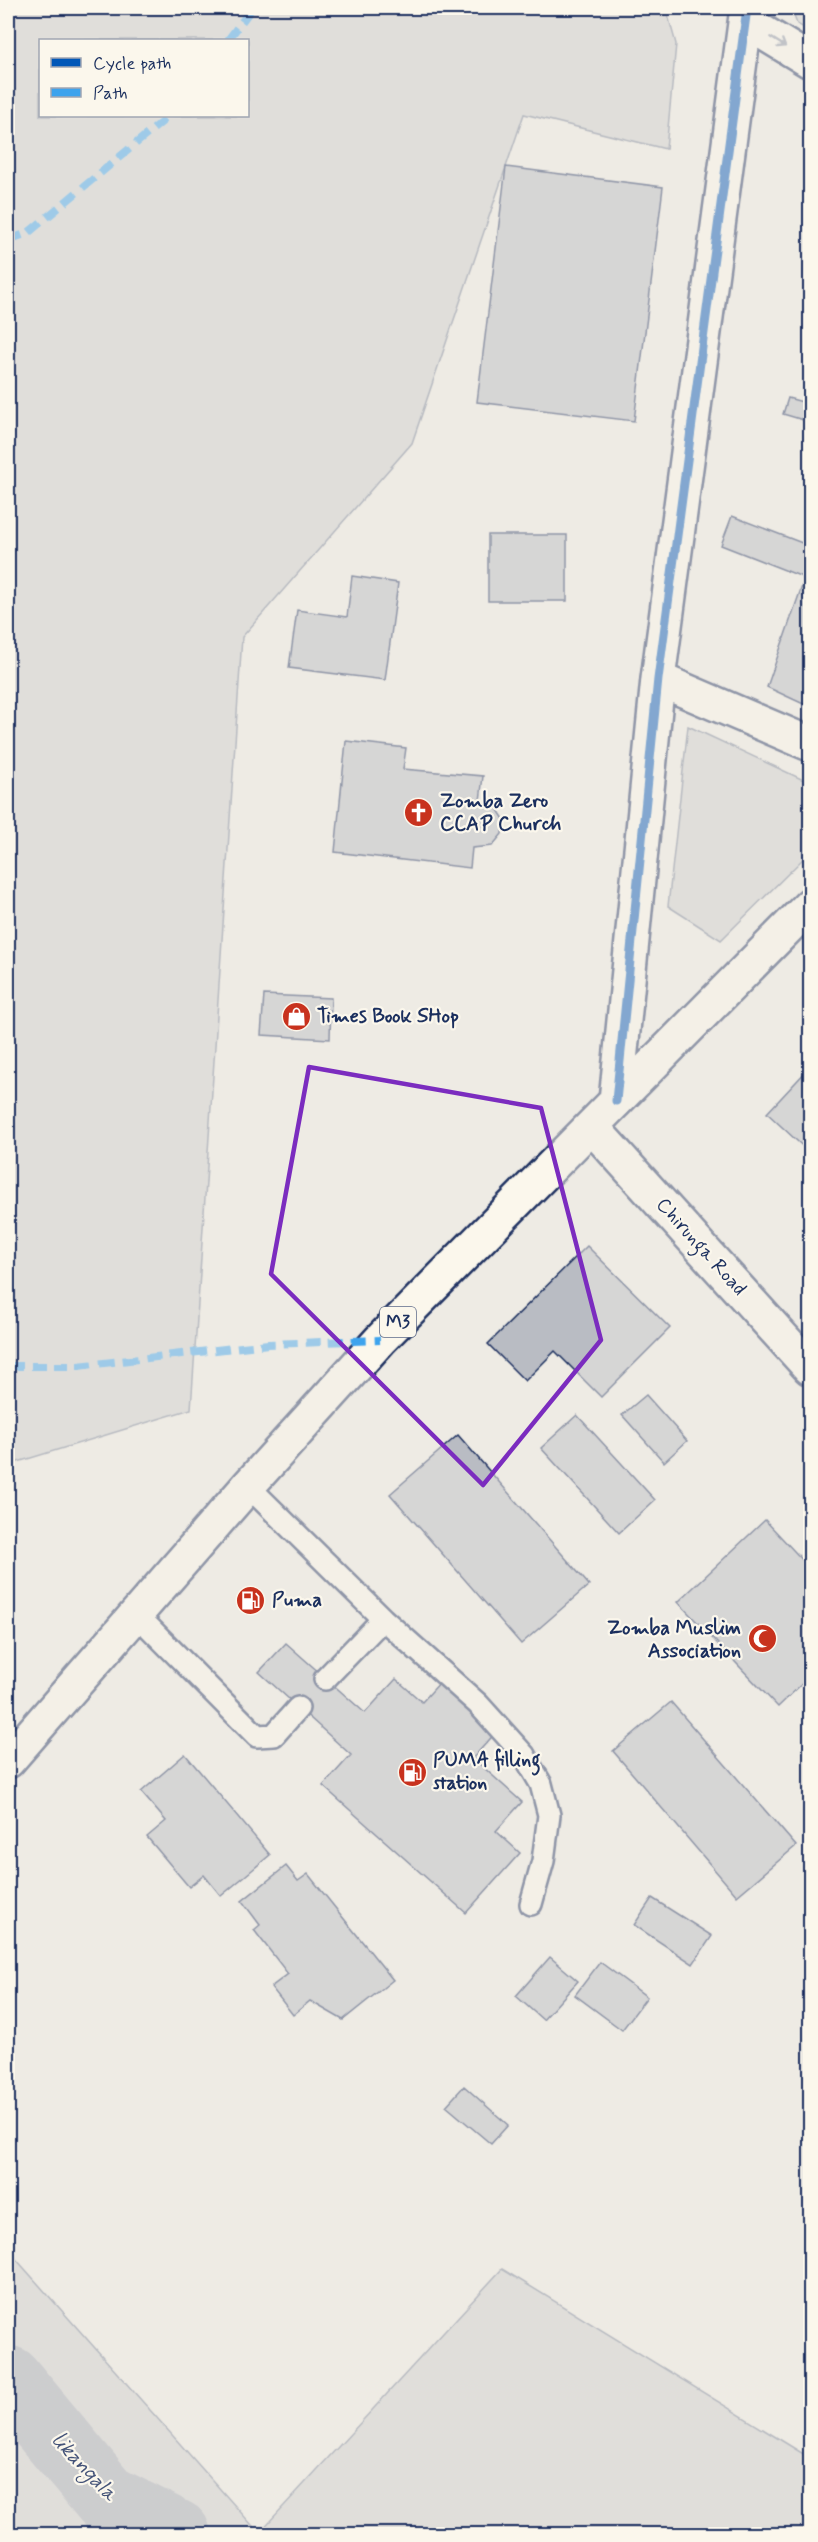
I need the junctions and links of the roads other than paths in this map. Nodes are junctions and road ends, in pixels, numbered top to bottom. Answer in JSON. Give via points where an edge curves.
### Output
{"nodes":[{"id":1,"x":747,"y":15,"type":"edge"},
{"id":2,"x":810,"y":61,"type":"edge"},
{"id":3,"x":658,"y":679,"type":"junction"},
{"id":4,"x":810,"y":744,"type":"edge"},
{"id":5,"x":810,"y":905,"type":"edge"},
{"id":6,"x":616,"y":1101,"type":"junction"},
{"id":7,"x":592,"y":1126,"type":"junction"},
{"id":8,"x":810,"y":1368,"type":"edge"},
{"id":9,"x":248,"y":1486,"type":"junction"},
{"id":10,"x":136,"y":1614,"type":"junction"},
{"id":11,"x":383,"y":1619,"type":"junction"},
{"id":12,"x":325,"y":1679,"type":"dead end"},
{"id":13,"x":298,"y":1708,"type":"dead end"},
{"id":14,"x":8,"y":1761,"type":"edge"},
{"id":15,"x":531,"y":1904,"type":"dead end"}],
"edges":[{"from":1,"to":2,"type":"main road","one_way":true},
{"from":1,"to":3,"type":"main road"},
{"from":3,"to":4,"type":"main road"},
{"from":3,"to":6,"type":"main road"},
{"from":5,"to":6,"type":"main road","number":"M3"},
{"from":6,"to":7,"type":"main road","number":"M3"},
{"from":7,"to":8,"type":"main road","name":"Chirunga Road"},
{"from":7,"to":9,"type":"main road","number":"M3","via":[[380,1340]]},
{"from":9,"to":10,"type":"main road","number":"M3"},
{"from":9,"to":11,"type":"lane"},
{"from":10,"to":13,"type":"lane","via":[[257,1736],[274,1735]]},
{"from":10,"to":14,"type":"main road","number":"M3"},
{"from":11,"to":12,"type":"lane"},
{"from":11,"to":15,"type":"lane","via":[[478,1704],[524,1755],[541,1784],[549,1815],[543,1861]]}]}
